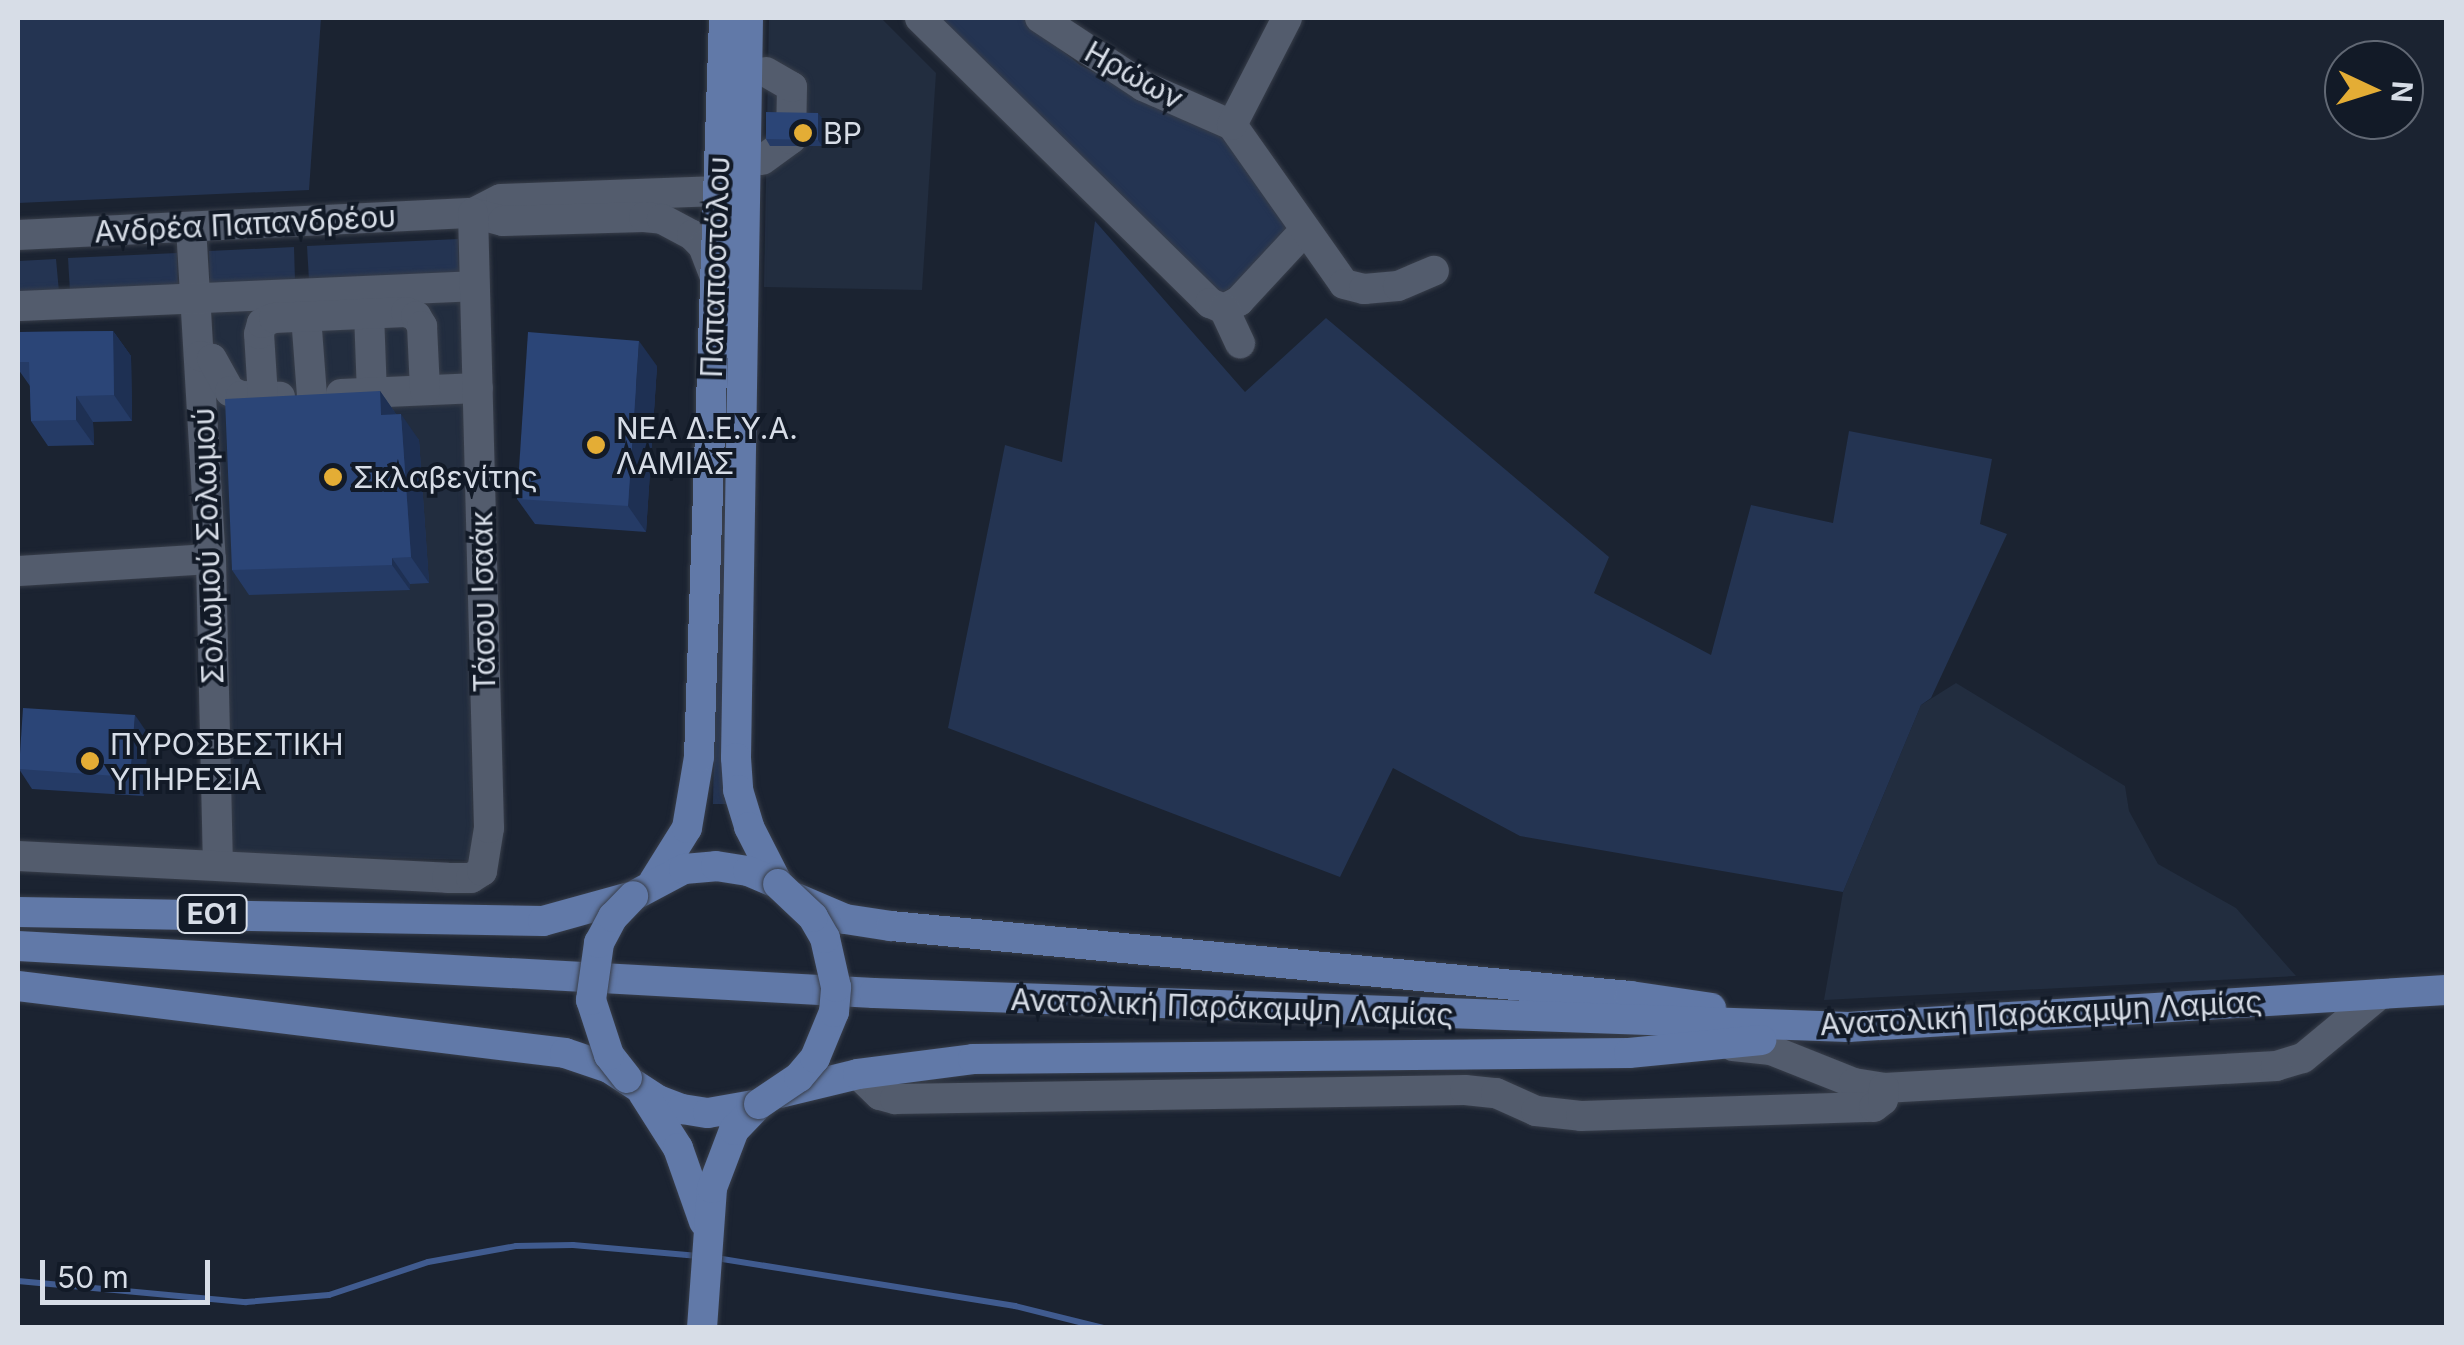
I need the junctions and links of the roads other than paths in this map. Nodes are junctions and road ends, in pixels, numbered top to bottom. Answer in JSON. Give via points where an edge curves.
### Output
{"nodes":[{"id":1,"x":724,"y":18,"type":"edge"},
{"id":2,"x":748,"y":18,"type":"edge"},
{"id":3,"x":920,"y":18,"type":"edge"},
{"id":4,"x":1040,"y":18,"type":"edge"},
{"id":5,"x":1287,"y":18,"type":"edge"},
{"id":6,"x":766,"y":72,"type":"dead end"},
{"id":7,"x":1232,"y":125,"type":"junction"},
{"id":8,"x":762,"y":160,"type":"dead end"},
{"id":9,"x":731,"y":198,"type":"junction"},
{"id":10,"x":473,"y":212,"type":"junction"},
{"id":11,"x":191,"y":227,"type":"junction"},
{"id":12,"x":1304,"y":232,"type":"junction"},
{"id":13,"x":18,"y":235,"type":"edge"},
{"id":14,"x":1434,"y":270,"type":"dead end"},
{"id":15,"x":714,"y":278,"type":"junction"},
{"id":16,"x":475,"y":286,"type":"junction"},
{"id":17,"x":196,"y":300,"type":"junction"},
{"id":18,"x":18,"y":306,"type":"edge"},
{"id":19,"x":1224,"y":309,"type":"junction"},
{"id":20,"x":368,"y":314,"type":"junction"},
{"id":21,"x":306,"y":316,"type":"junction"},
{"id":22,"x":1240,"y":343,"type":"dead end"},
{"id":23,"x":200,"y":356,"type":"junction"},
{"id":24,"x":478,"y":388,"type":"junction"},
{"id":25,"x":425,"y":390,"type":"junction"},
{"id":26,"x":372,"y":394,"type":"junction"},
{"id":27,"x":312,"y":395,"type":"junction"},
{"id":28,"x":263,"y":398,"type":"junction"},
{"id":29,"x":212,"y":559,"type":"junction"},
{"id":30,"x":18,"y":571,"type":"edge"},
{"id":31,"x":18,"y":856,"type":"edge"},
{"id":32,"x":218,"y":866,"type":"junction"},
{"id":33,"x":644,"y":888,"type":"junction"},
{"id":34,"x":787,"y":891,"type":"junction"},
{"id":35,"x":18,"y":912,"type":"edge"},
{"id":36,"x":18,"y":946,"type":"edge"},
{"id":37,"x":18,"y":986,"type":"edge"},
{"id":38,"x":2446,"y":990,"type":"edge"},
{"id":39,"x":2380,"y":994,"type":"junction"},
{"id":40,"x":18,"y":995,"type":"edge"},
{"id":41,"x":134,"y":1002,"type":"junction"},
{"id":42,"x":1848,"y":1027,"type":"junction"},
{"id":43,"x":1725,"y":1045,"type":"junction"},
{"id":44,"x":1522,"y":1054,"type":"junction"},
{"id":45,"x":858,"y":1074,"type":"junction"},
{"id":46,"x":633,"y":1082,"type":"junction"},
{"id":47,"x":1884,"y":1088,"type":"junction"},
{"id":48,"x":1496,"y":1093,"type":"junction"},
{"id":49,"x":769,"y":1098,"type":"junction"},
{"id":50,"x":706,"y":1230,"type":"junction"},
{"id":51,"x":702,"y":1328,"type":"edge"}],
"edges":[{"from":1,"to":9,"type":"main road","name":"Παπαποστόλου"},
{"from":2,"to":9,"type":"main road","name":"Παπαποστόλου"},
{"from":3,"to":19,"type":"street","via":[[1156,252]]},
{"from":4,"to":7,"type":"street","name":"Ηρώων","via":[[1143,86]]},
{"from":5,"to":7,"type":"street"},
{"from":6,"to":8,"type":"street","via":[[792,88],[791,139]]},
{"from":7,"to":12,"type":"street"},
{"from":9,"to":10,"type":"street","name":"Ανδρέα Παπανδρέου","via":[[501,199]]},
{"from":9,"to":15,"type":"main road","name":"Παπαποστόλου"},
{"from":9,"to":34,"type":"main road","name":"Παπαποστόλου","via":[[741,382],[738,790],[749,827]]},
{"from":10,"to":11,"type":"street","name":"Ανδρέα Παπανδρέου"},
{"from":10,"to":15,"type":"street","name":"Ανδρέα Παπανδρέου","via":[[503,221],[662,219],[703,246]]},
{"from":10,"to":16,"type":"street","name":"Τάσου Ισαάκ"},
{"from":11,"to":13,"type":"street","name":"Ανδρέα Παπανδρέου"},
{"from":11,"to":17,"type":"street","name":"Σολωμού Σολωμού"},
{"from":12,"to":14,"type":"street","via":[[1344,284],[1398,286]]},
{"from":12,"to":19,"type":"street"},
{"from":15,"to":33,"type":"main road","name":"Παπαποστόλου","via":[[694,791],[687,828]]},
{"from":16,"to":17,"type":"street"},
{"from":16,"to":24,"type":"street","name":"Τάσου Ισαάκ"},
{"from":17,"to":18,"type":"street"},
{"from":17,"to":23,"type":"street","name":"Σολωμού Σολωμού"},
{"from":19,"to":22,"type":"street"},
{"from":20,"to":21,"type":"street"},
{"from":20,"to":25,"type":"street","via":[[416,316]]},
{"from":20,"to":26,"type":"street"},
{"from":21,"to":27,"type":"street"},
{"from":21,"to":28,"type":"street","via":[[262,322]]},
{"from":23,"to":28,"type":"street","via":[[212,360],[230,391]]},
{"from":23,"to":29,"type":"street","name":"Σολωμού Σολωμού"},
{"from":24,"to":25,"type":"street"},
{"from":24,"to":32,"type":"street","name":"Τάσου Ισαάκ","via":[[488,828],[482,871],[471,878]]},
{"from":25,"to":26,"type":"street"},
{"from":26,"to":27,"type":"street"},
{"from":27,"to":28,"type":"street"},
{"from":29,"to":30,"type":"street"},
{"from":29,"to":32,"type":"street","name":"Σολωμού Σολωμού"},
{"from":31,"to":32,"type":"street"},
{"from":33,"to":34,"type":"main road","number":"ΕΟ1","via":[[684,869],[716,866],[748,871]]},
{"from":33,"to":35,"type":"main road","number":"ΕΟ1","via":[[543,920]]},
{"from":33,"to":46,"type":"main road","bridge":true,"via":[[599,943],[591,1000],[609,1055]]},
{"from":34,"to":42,"type":"main road","via":[[845,919],[891,926],[1630,996]]},
{"from":34,"to":49,"type":"main road","bridge":true,"via":[[819,928],[833,962],[834,1012],[815,1058]]},
{"from":36,"to":42,"type":"main road","name":"Ανατολική Παράκαμψη Λαμίας","via":[[874,994]]},
{"from":37,"to":41,"type":"main road"},
{"from":38,"to":39,"type":"main road","name":"Ανατολική Παράκαμψη Λαμίας"},
{"from":39,"to":42,"type":"main road","name":"Ανατολική Παράκαμψη Λαμίας"},
{"from":39,"to":47,"type":"street","via":[[2303,1058],[2276,1066]]},
{"from":40,"to":41,"type":"street"},
{"from":41,"to":46,"type":"main road","via":[[565,1053]]},
{"from":42,"to":43,"type":"main road"},
{"from":43,"to":44,"type":"main road"},
{"from":43,"to":47,"type":"street","via":[[1771,1050]]},
{"from":44,"to":45,"type":"main road","via":[[973,1059]]},
{"from":44,"to":48,"type":"street"},
{"from":45,"to":48,"type":"street","via":[[880,1095],[895,1099]]},
{"from":45,"to":49,"type":"main road"},
{"from":46,"to":49,"type":"main road","via":[[682,1109],[708,1113]]},
{"from":46,"to":50,"type":"main road","via":[[664,1119]]},
{"from":47,"to":48,"type":"street","via":[[1874,1107],[1581,1116],[1536,1110]]},
{"from":49,"to":50,"type":"main road","via":[[734,1130]]},
{"from":50,"to":51,"type":"main road"}]}
